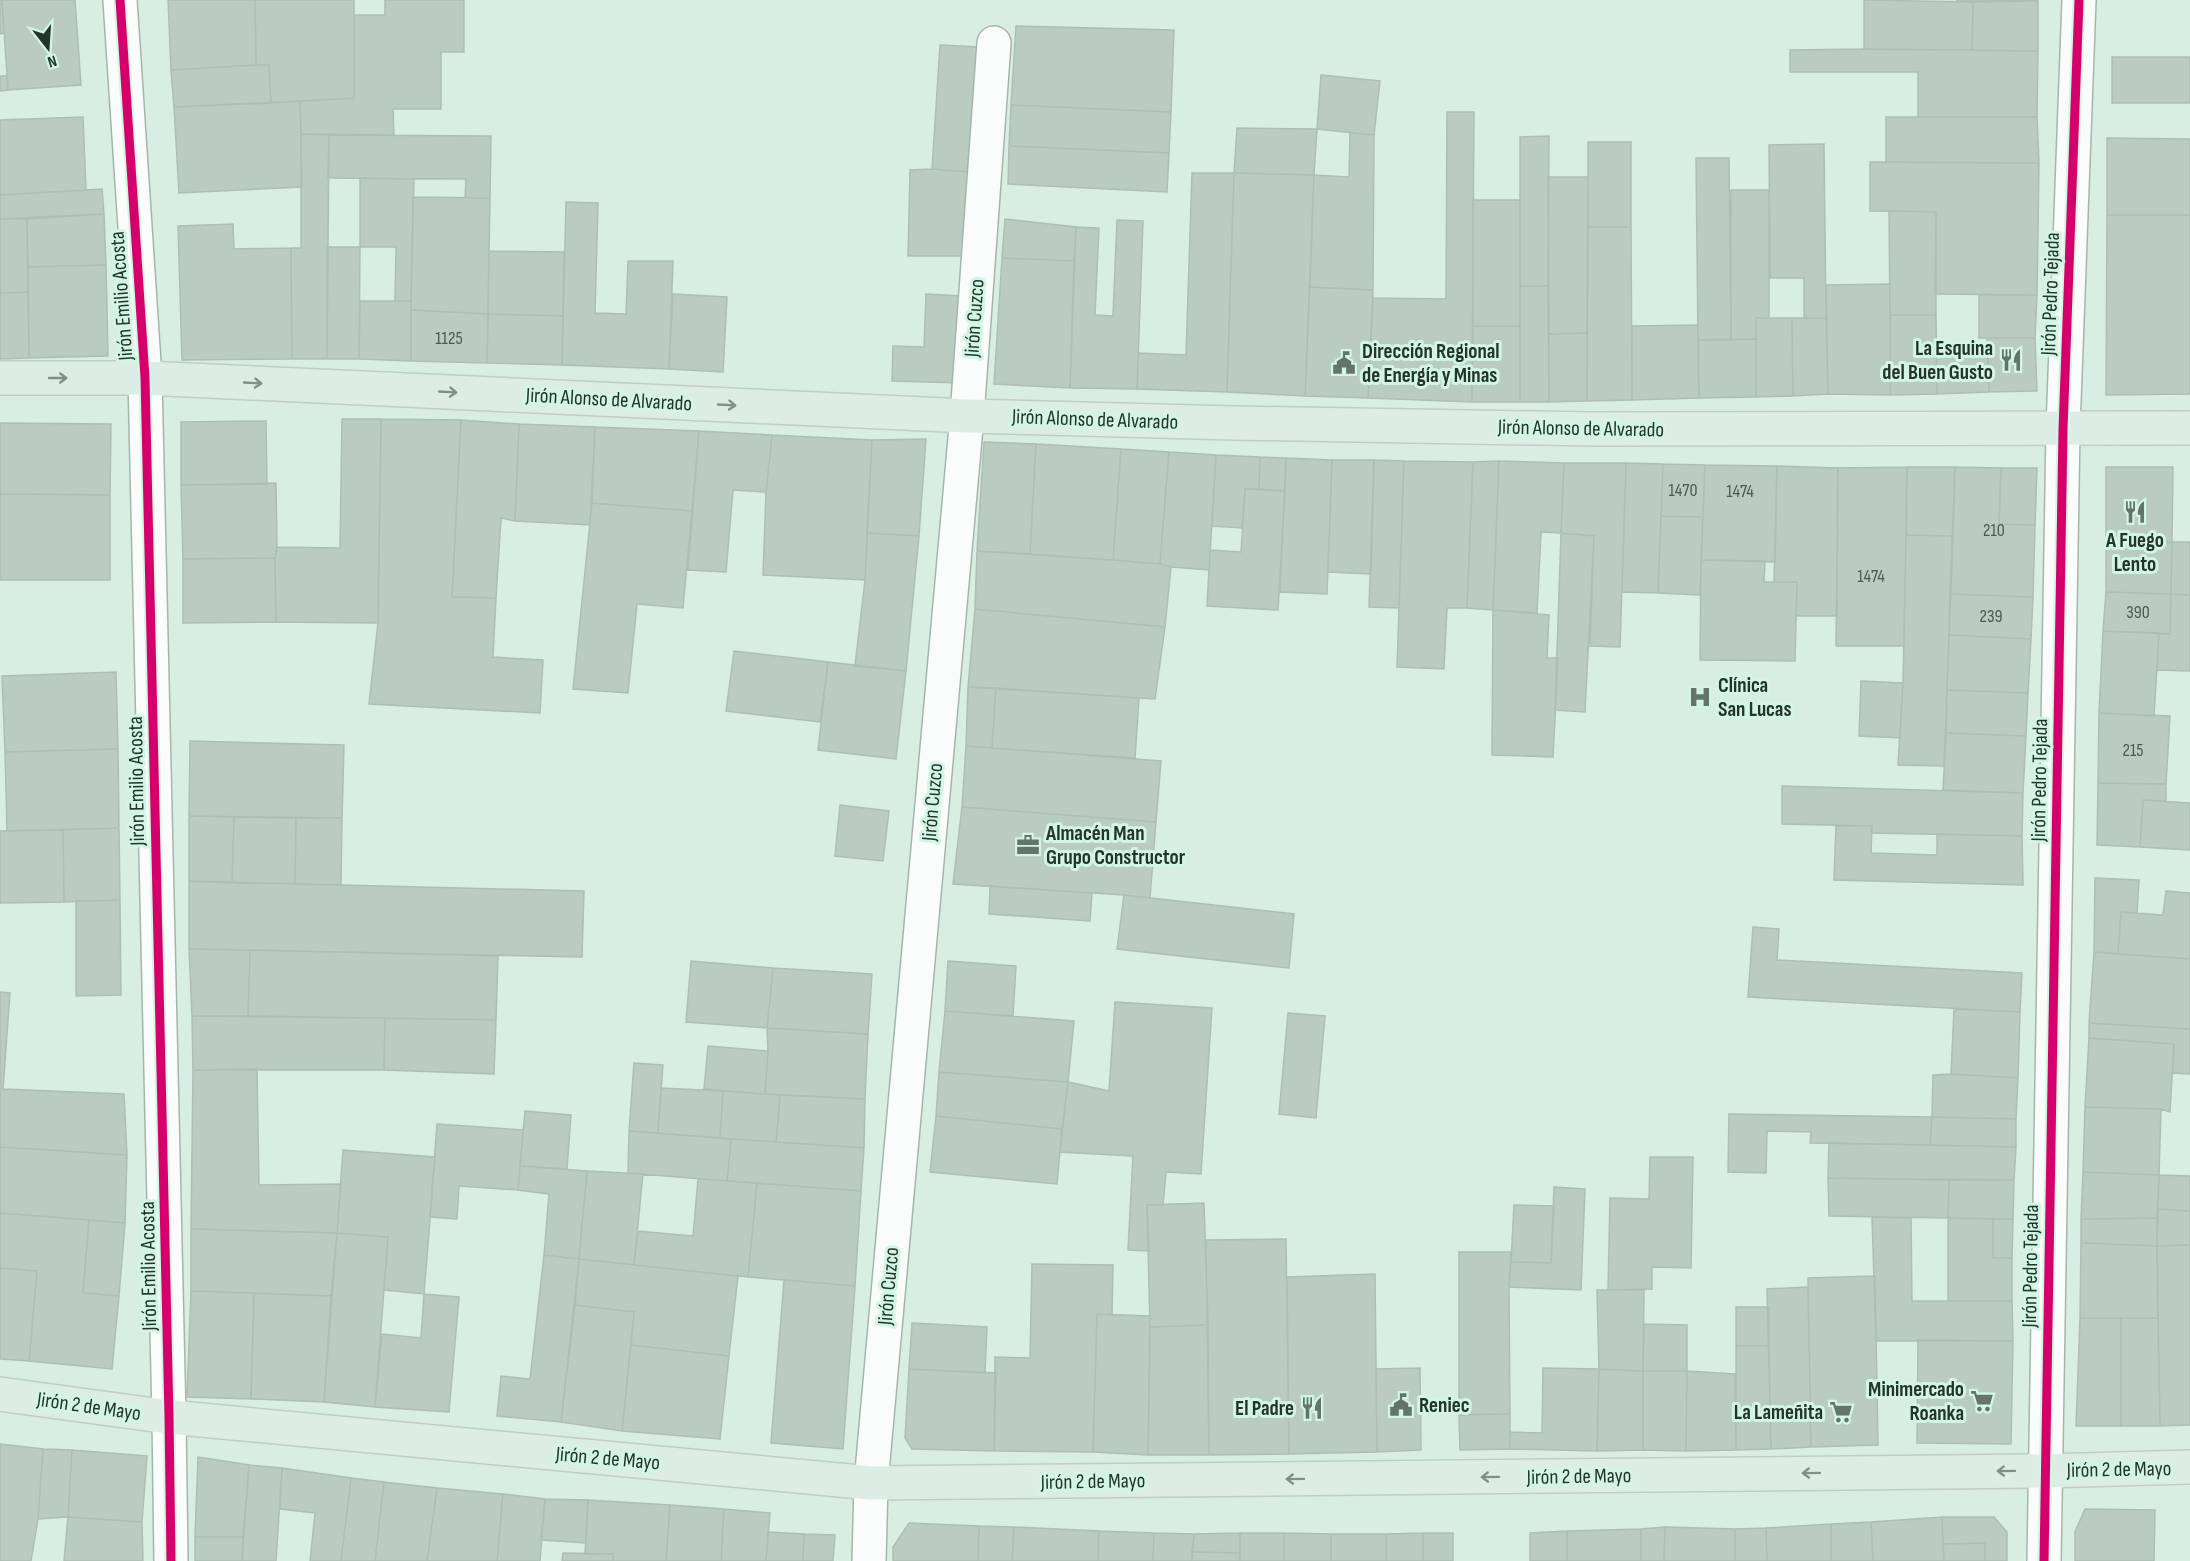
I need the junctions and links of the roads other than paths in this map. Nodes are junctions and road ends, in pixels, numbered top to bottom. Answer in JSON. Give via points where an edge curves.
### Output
{"nodes":[{"id":1,"x":120,"y":0,"type":"edge"},
{"id":2,"x":2079,"y":0,"type":"edge"},
{"id":3,"x":994,"y":43,"type":"dead end"},
{"id":4,"x":0,"y":378,"type":"edge"},
{"id":5,"x":145,"y":378,"type":"junction"},
{"id":6,"x":967,"y":416,"type":"junction"},
{"id":7,"x":2190,"y":428,"type":"edge"},
{"id":8,"x":2063,"y":429,"type":"junction"},
{"id":9,"x":0,"y":1394,"type":"edge"},
{"id":10,"x":169,"y":1417,"type":"junction"},
{"id":11,"x":2190,"y":1467,"type":"edge"},
{"id":12,"x":2044,"y":1471,"type":"junction"},
{"id":13,"x":871,"y":1483,"type":"junction"},
{"id":14,"x":171,"y":1561,"type":"edge"},
{"id":15,"x":869,"y":1561,"type":"edge"},
{"id":16,"x":2044,"y":1561,"type":"edge"}],
"edges":[{"from":1,"to":5,"type":"street","name":"Jirón Emilio Acosta"},
{"from":2,"to":8,"type":"street","name":"Jirón Pedro Tejada"},
{"from":3,"to":6,"type":"street","name":"Jirón Cuzco"},
{"from":4,"to":5,"type":"main road","name":"Jirón Alonso de Alvarado","one_way":true},
{"from":5,"to":6,"type":"main road","name":"Jirón Alonso de Alvarado","one_way":true},
{"from":5,"to":10,"type":"street","name":"Jirón Emilio Acosta"},
{"from":6,"to":8,"type":"main road","name":"Jirón Alonso de Alvarado","via":[[1592,429]]},
{"from":6,"to":13,"type":"street","name":"Jirón Cuzco"},
{"from":7,"to":8,"type":"main road","name":"Jirón Alonso de Alvarado"},
{"from":8,"to":12,"type":"street","name":"Jirón Pedro Tejada"},
{"from":9,"to":10,"type":"main road","name":"Jirón 2 de Mayo"},
{"from":10,"to":13,"type":"main road","name":"Jirón 2 de Mayo"},
{"from":10,"to":14,"type":"street","name":"Jirón Emilio Acosta"},
{"from":11,"to":12,"type":"main road","name":"Jirón 2 de Mayo"},
{"from":12,"to":13,"type":"main road","name":"Jirón 2 de Mayo","one_way":true},
{"from":12,"to":16,"type":"street","name":"Jirón Pedro Tejada"},
{"from":13,"to":15,"type":"street","name":"Jirón Cuzco"}]}
